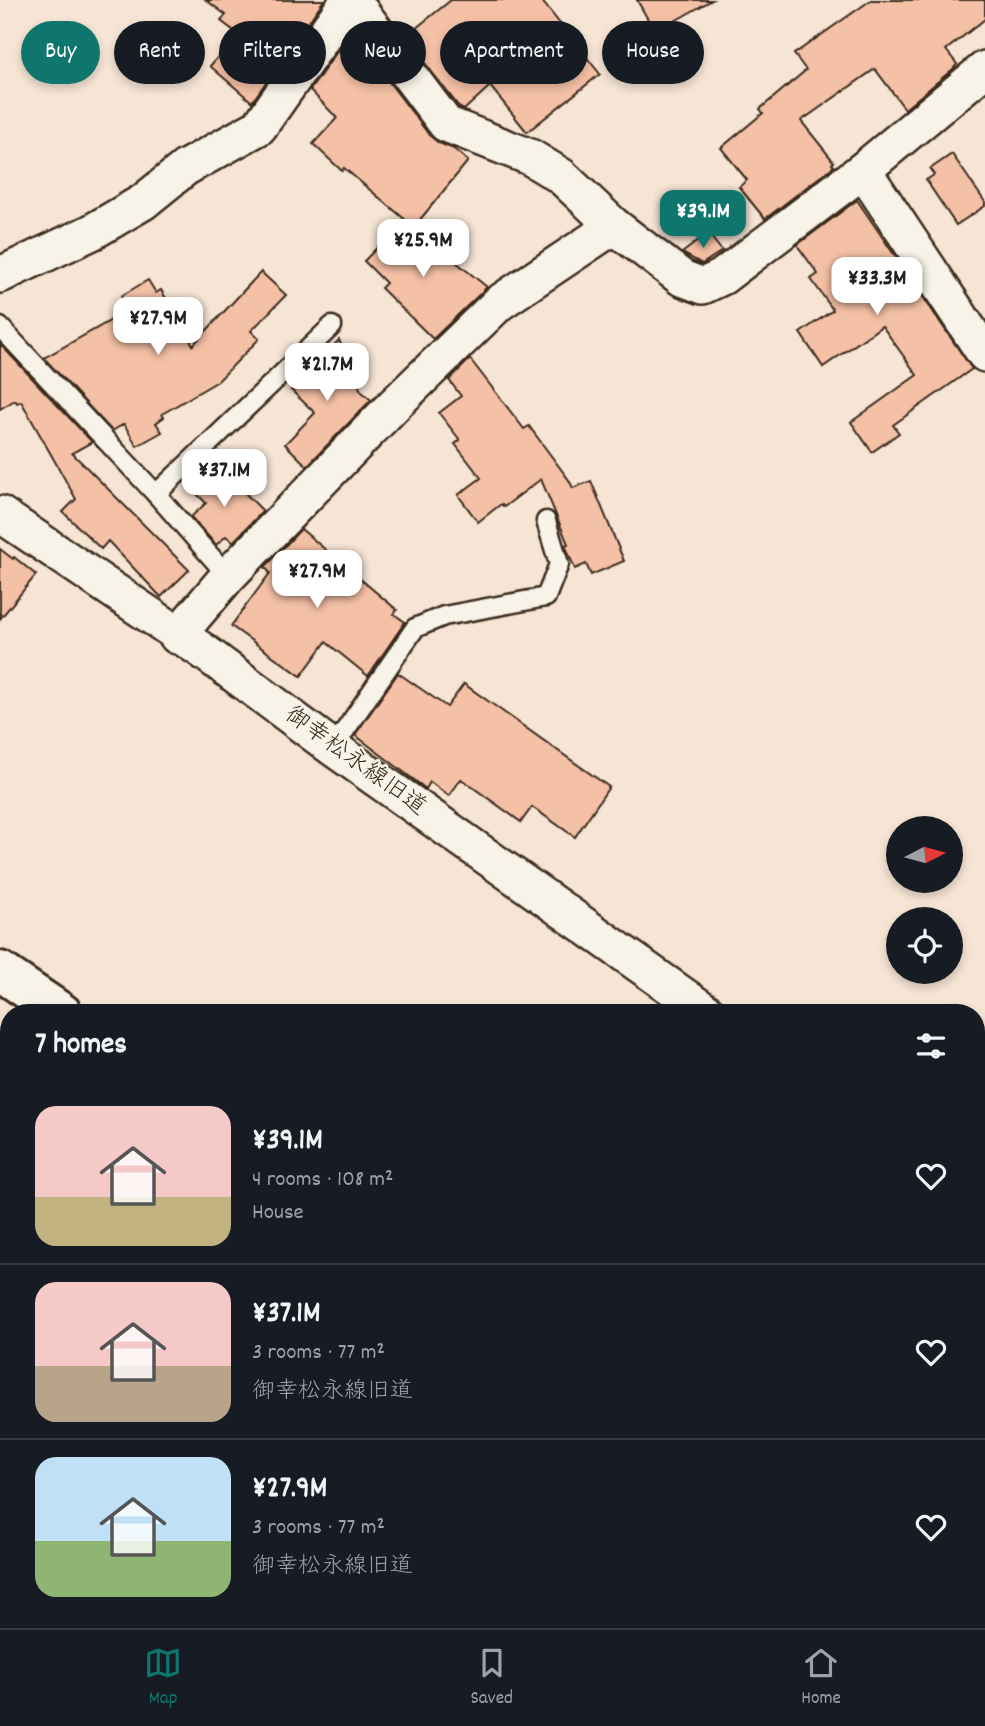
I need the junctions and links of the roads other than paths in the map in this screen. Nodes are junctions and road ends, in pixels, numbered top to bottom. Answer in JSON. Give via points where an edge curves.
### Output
{"nodes":[{"id":1,"x":350,"y":0,"type":"edge"},
{"id":2,"x":985,"y":69,"type":"edge"},
{"id":3,"x":863,"y":170,"type":"junction"},
{"id":4,"x":614,"y":226,"type":"junction"},
{"id":5,"x":0,"y":275,"type":"edge"},
{"id":6,"x":332,"y":326,"type":"dead end"},
{"id":7,"x":0,"y":327,"type":"edge"},
{"id":8,"x":985,"y":354,"type":"edge"},
{"id":9,"x":156,"y":494,"type":"junction"},
{"id":10,"x":0,"y":514,"type":"edge"},
{"id":11,"x":545,"y":521,"type":"dead end"},
{"id":12,"x":228,"y":576,"type":"junction"},
{"id":13,"x":177,"y":636,"type":"junction"},
{"id":14,"x":333,"y":748,"type":"junction"},
{"id":15,"x":0,"y":971,"type":"edge"},
{"id":16,"x":49,"y":1004,"type":"edge"},
{"id":17,"x":695,"y":1004,"type":"edge"}],
"edges":[{"from":1,"to":4,"type":"street","via":[[446,124],[530,157],[561,176]]},
{"from":1,"to":5,"type":"street","via":[[259,127],[185,168],[143,202],[92,232]]},
{"from":2,"to":3,"type":"street"},
{"from":3,"to":4,"type":"street","via":[[722,277],[703,286],[682,278]]},
{"from":3,"to":8,"type":"street"},
{"from":4,"to":12,"type":"street","via":[[499,303]]},
{"from":6,"to":9,"type":"lane"},
{"from":7,"to":9,"type":"lane"},
{"from":9,"to":12,"type":"lane"},
{"from":10,"to":13,"type":"street","name":"御幸松永線旧道"},
{"from":11,"to":14,"type":"lane","via":[[559,564],[546,597],[444,616],[415,628]]},
{"from":12,"to":13,"type":"street"},
{"from":13,"to":14,"type":"street","name":"御幸松永線旧道"},
{"from":14,"to":17,"type":"street","name":"御幸松永線旧道"},
{"from":15,"to":16,"type":"main road"}]}
